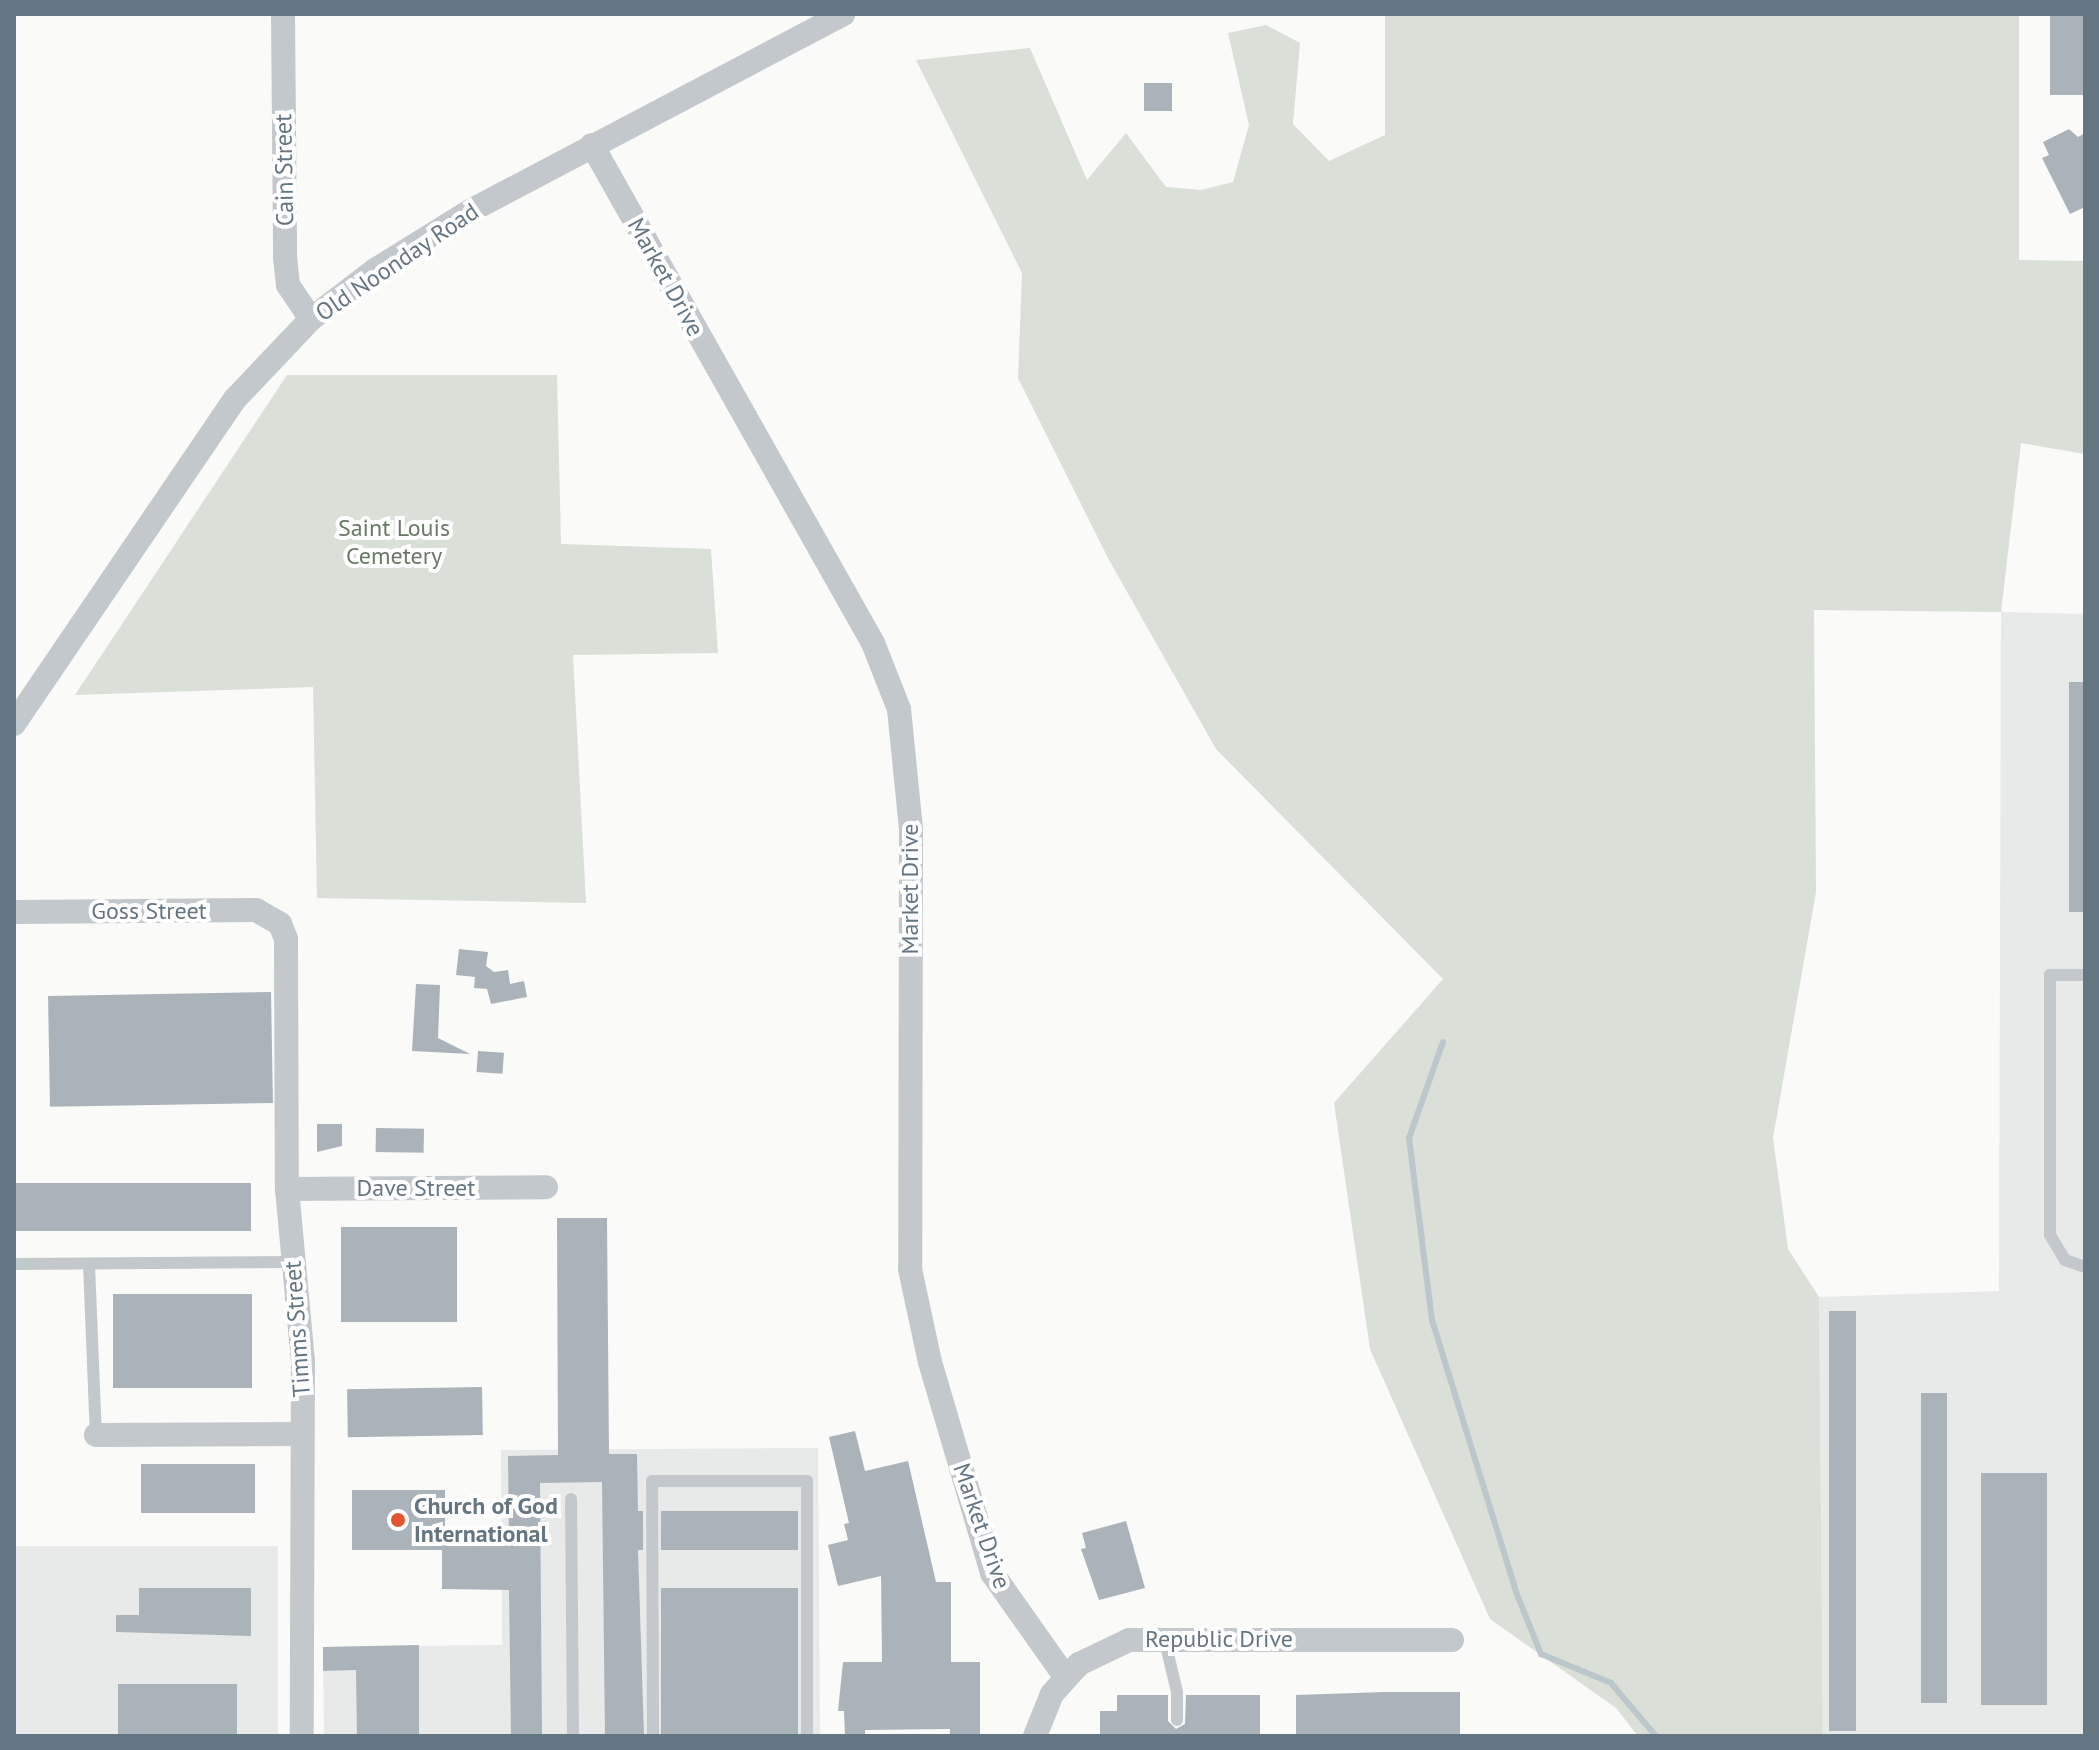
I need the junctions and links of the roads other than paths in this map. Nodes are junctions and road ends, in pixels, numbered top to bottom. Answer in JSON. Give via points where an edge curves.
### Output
{"nodes":[{"id":1,"x":283,"y":14,"type":"edge"},
{"id":2,"x":843,"y":14,"type":"edge"},
{"id":3,"x":592,"y":145,"type":"junction"},
{"id":4,"x":311,"y":319,"type":"junction"},
{"id":5,"x":14,"y":724,"type":"edge"},
{"id":6,"x":14,"y":912,"type":"edge"},
{"id":7,"x":280,"y":924,"type":"joint"},
{"id":8,"x":2085,"y":975,"type":"edge"},
{"id":9,"x":546,"y":1187,"type":"dead end"},
{"id":10,"x":287,"y":1189,"type":"junction"},
{"id":11,"x":292,"y":1262,"type":"junction"},
{"id":12,"x":14,"y":1264,"type":"edge"},
{"id":13,"x":89,"y":1264,"type":"junction"},
{"id":14,"x":2085,"y":1267,"type":"edge"},
{"id":15,"x":302,"y":1434,"type":"junction"},
{"id":16,"x":96,"y":1435,"type":"joint"},
{"id":17,"x":571,"y":1499,"type":"dead end"},
{"id":18,"x":1164,"y":1637,"type":"junction"},
{"id":19,"x":1452,"y":1640,"type":"dead end"},
{"id":20,"x":1066,"y":1678,"type":"junction"},
{"id":21,"x":1177,"y":1720,"type":"dead end"},
{"id":22,"x":302,"y":1736,"type":"edge"},
{"id":23,"x":573,"y":1736,"type":"edge"},
{"id":24,"x":653,"y":1736,"type":"edge"},
{"id":25,"x":807,"y":1736,"type":"edge"},
{"id":26,"x":1035,"y":1736,"type":"edge"}],
"edges":[{"from":1,"to":4,"type":"street","name":"Cain Street","via":[[285,257],[288,285]]},
{"from":2,"to":3,"type":"street","name":"Old Noonday Road"},
{"from":3,"to":4,"type":"street","name":"Old Noonday Road","via":[[432,234]]},
{"from":3,"to":20,"type":"street","name":"Market Drive","via":[[873,643],[899,709],[911,830],[908,1219],[915,1298],[992,1573]]},
{"from":4,"to":5,"type":"street","name":"Old Noonday Road","via":[[257,370],[235,399]]},
{"from":6,"to":7,"type":"street","name":"Goss Street","via":[[256,910]]},
{"from":7,"to":10,"type":"street","name":"Timms Street","via":[[286,939]]},
{"from":8,"to":14,"type":"lane","via":[[2050,975],[2050,1235],[2065,1260]]},
{"from":9,"to":10,"type":"street","name":"Dave Street"},
{"from":10,"to":11,"type":"street","name":"Timms Street"},
{"from":11,"to":13,"type":"lane"},
{"from":11,"to":15,"type":"street","name":"Timms Street","via":[[303,1361]]},
{"from":12,"to":13,"type":"lane"},
{"from":13,"to":16,"type":"lane"},
{"from":15,"to":16,"type":"street"},
{"from":15,"to":22,"type":"street","name":"Timms Street"},
{"from":17,"to":23,"type":"lane"},
{"from":18,"to":19,"type":"street","name":"Republic Drive"},
{"from":18,"to":20,"type":"street","name":"Republic Drive","via":[[1111,1645]]},
{"from":18,"to":21,"type":"lane","via":[[1177,1692]]},
{"from":20,"to":26,"type":"street","name":"Republic Drive","via":[[1044,1709]]},
{"from":24,"to":25,"type":"lane","via":[[652,1481],[807,1481]]}]}
